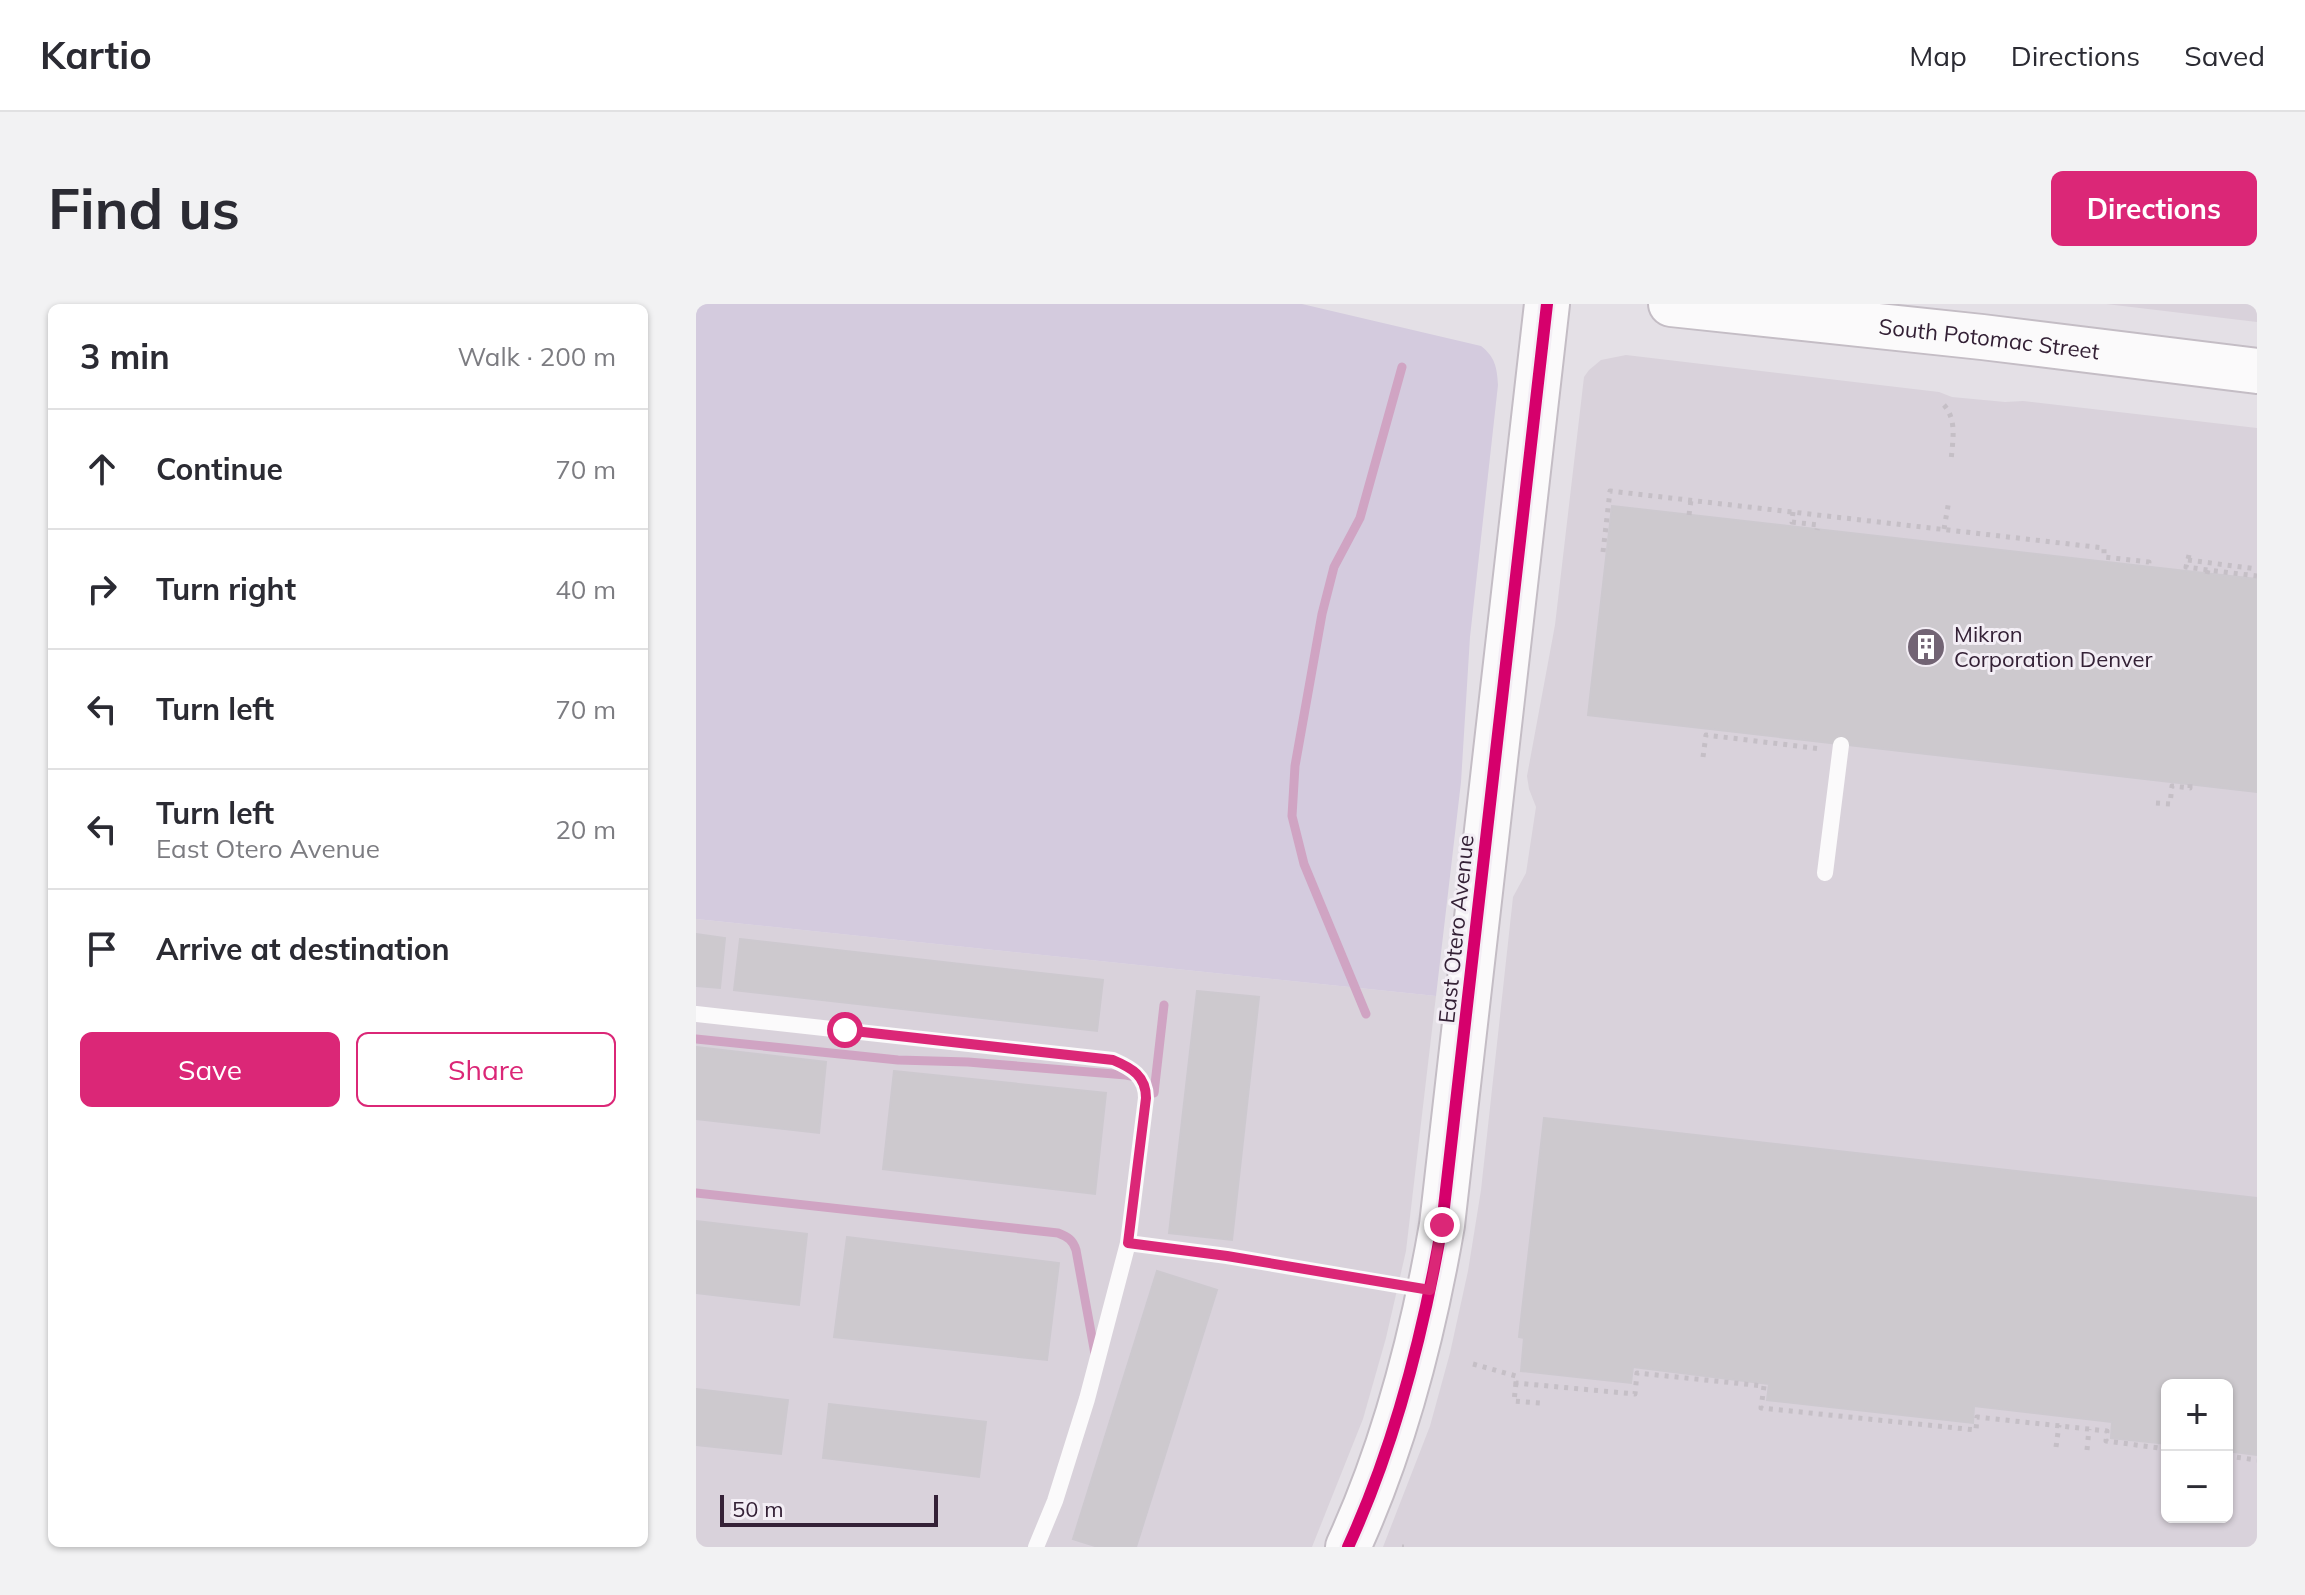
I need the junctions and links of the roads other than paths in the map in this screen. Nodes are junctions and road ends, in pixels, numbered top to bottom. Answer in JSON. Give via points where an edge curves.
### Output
{"nodes":[{"id":1,"x":1547,"y":304,"type":"edge"},
{"id":2,"x":1671,"y":304,"type":"edge"},
{"id":3,"x":2257,"y":371,"type":"edge"},
{"id":4,"x":1841,"y":748,"type":"road end"},
{"id":5,"x":1825,"y":873,"type":"dead end"},
{"id":6,"x":696,"y":1014,"type":"edge"},
{"id":7,"x":1128,"y":1243,"type":"junction"},
{"id":8,"x":1430,"y":1290,"type":"junction"},
{"id":9,"x":1036,"y":1547,"type":"edge"},
{"id":10,"x":1348,"y":1547,"type":"edge"}],
"edges":[{"from":1,"to":8,"type":"street","name":"East Otero Avenue","via":[[1449,1169]]},
{"from":2,"to":3,"type":"street","name":"South Potomac Street"},
{"from":4,"to":5,"type":"lane"},
{"from":6,"to":7,"type":"lane","via":[[1113,1060],[1129,1067],[1141,1078],[1146,1098]]},
{"from":7,"to":8,"type":"lane"},
{"from":7,"to":9,"type":"lane","via":[[1087,1399]]},
{"from":8,"to":10,"type":"street","name":"East Otero Avenue","via":[[1398,1413]]}]}
